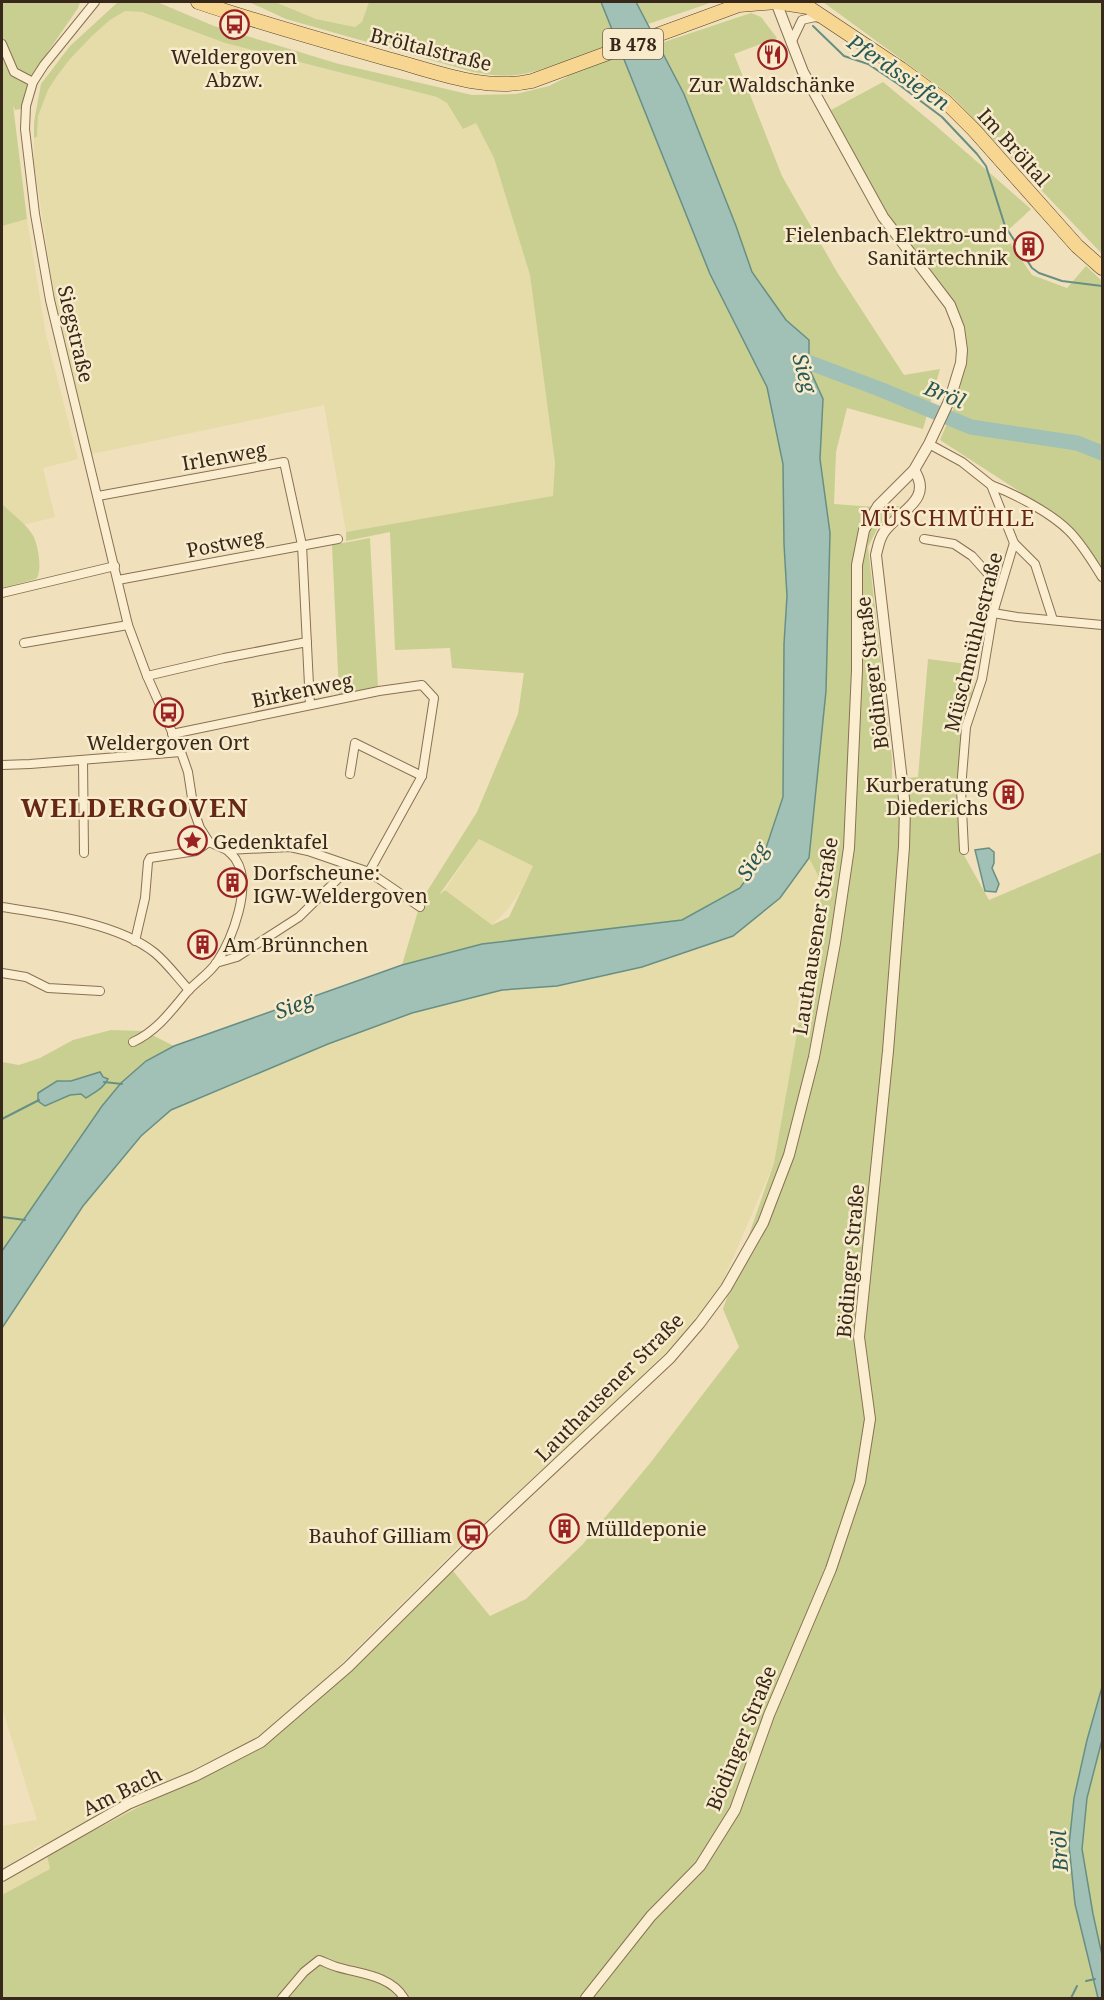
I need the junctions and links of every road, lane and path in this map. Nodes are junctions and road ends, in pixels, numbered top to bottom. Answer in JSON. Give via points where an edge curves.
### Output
{"nodes":[{"id":1,"x":95,"y":2,"type":"edge"},
{"id":2,"x":198,"y":2,"type":"edge"},
{"id":3,"x":776,"y":2,"type":"edge"},
{"id":4,"x":741,"y":3,"type":"edge"},
{"id":5,"x":805,"y":4,"type":"edge"},
{"id":6,"x":88,"y":6,"type":"edge"},
{"id":7,"x":720,"y":11,"type":"joint"},
{"id":8,"x":829,"y":20,"type":"junction"},
{"id":9,"x":2,"y":44,"type":"edge"},
{"id":10,"x":791,"y":44,"type":"junction"},
{"id":11,"x":33,"y":82,"type":"junction"},
{"id":12,"x":1102,"y":268,"type":"edge"},
{"id":13,"x":931,"y":441,"type":"junction"},
{"id":14,"x":914,"y":470,"type":"junction"},
{"id":15,"x":991,"y":485,"type":"junction"},
{"id":16,"x":98,"y":496,"type":"junction"},
{"id":17,"x":338,"y":539,"type":"dead end"},
{"id":18,"x":924,"y":539,"type":"dead end"},
{"id":19,"x":1014,"y":543,"type":"junction"},
{"id":20,"x":302,"y":545,"type":"junction"},
{"id":21,"x":115,"y":566,"type":"junction"},
{"id":22,"x":1102,"y":577,"type":"edge"},
{"id":23,"x":118,"y":580,"type":"junction"},
{"id":24,"x":2,"y":593,"type":"edge"},
{"id":25,"x":996,"y":602,"type":"junction"},
{"id":26,"x":993,"y":613,"type":"junction"},
{"id":27,"x":1053,"y":620,"type":"junction"},
{"id":28,"x":1102,"y":625,"type":"edge"},
{"id":29,"x":128,"y":626,"type":"junction"},
{"id":30,"x":307,"y":642,"type":"junction"},
{"id":31,"x":24,"y":643,"type":"dead end"},
{"id":32,"x":147,"y":676,"type":"junction"},
{"id":33,"x":310,"y":705,"type":"junction"},
{"id":34,"x":172,"y":734,"type":"junction"},
{"id":35,"x":180,"y":752,"type":"junction"},
{"id":36,"x":83,"y":760,"type":"junction"},
{"id":37,"x":2,"y":765,"type":"edge"},
{"id":38,"x":350,"y":774,"type":"dead end"},
{"id":39,"x":422,"y":776,"type":"junction"},
{"id":40,"x":209,"y":842,"type":"junction"},
{"id":41,"x":227,"y":850,"type":"junction"},
{"id":42,"x":964,"y":850,"type":"dead end"},
{"id":43,"x":84,"y":853,"type":"dead end"},
{"id":44,"x":351,"y":867,"type":"junction"},
{"id":45,"x":369,"y":872,"type":"junction"},
{"id":46,"x":420,"y":906,"type":"dead end"},
{"id":47,"x":2,"y":907,"type":"edge"},
{"id":48,"x":135,"y":941,"type":"junction"},
{"id":49,"x":216,"y":963,"type":"junction"},
{"id":50,"x":2,"y":973,"type":"edge"},
{"id":51,"x":189,"y":990,"type":"junction"},
{"id":52,"x":100,"y":991,"type":"dead end"},
{"id":53,"x":133,"y":1042,"type":"dead end"},
{"id":54,"x":261,"y":1742,"type":"joint"},
{"id":55,"x":2,"y":1876,"type":"edge"},
{"id":56,"x":282,"y":1998,"type":"edge"},
{"id":57,"x":404,"y":1998,"type":"edge"},
{"id":58,"x":586,"y":1998,"type":"edge"}],
"edges":[{"from":1,"to":6,"type":"street","name":"Siegstraße"},
{"from":2,"to":7,"type":"main road","name":"Bröltalstraße","number":"B 478","via":[[482,84],[515,85]]},
{"from":3,"to":4,"type":"main road","name":"Im Bröltal","number":"B 478"},
{"from":3,"to":5,"type":"main road","name":"Im Bröltal","number":"B 478"},
{"from":3,"to":10,"type":"street","name":"Lauthausener Straße"},
{"from":4,"to":7,"type":"main road","name":"Im Bröltal","number":"B 478"},
{"from":5,"to":8,"type":"main road","name":"Im Bröltal","number":"B 478"},
{"from":6,"to":11,"type":"street","name":"Siegstraße"},
{"from":8,"to":10,"type":"street","via":[[802,20]]},
{"from":8,"to":12,"type":"main road","name":"Im Bröltal","number":"B 478","via":[[946,102],[1077,246]]},
{"from":9,"to":11,"type":"street","via":[[14,72]]},
{"from":10,"to":13,"type":"street","name":"Lauthausener Straße","via":[[802,72],[883,217],[950,305],[959,328],[961,363]]},
{"from":11,"to":16,"type":"street","name":"Siegstraße","via":[[25,129],[35,214],[50,300]]},
{"from":13,"to":14,"type":"street","name":"Lauthausener Straße"},
{"from":13,"to":15,"type":"street","name":"Müschmühlestraße"},
{"from":14,"to":54,"type":"street","name":"Lauthausener Straße","via":[[878,506],[864,530],[857,565],[857,670],[848,858],[804,1102],[763,1223],[726,1288],[670,1358],[477,1539],[348,1667]]},
{"from":14,"to":58,"type":"street","name":"Bödinger Straße","via":[[919,478],[917,497],[884,531],[876,555],[905,807],[888,1051],[859,1337],[870,1419],[860,1482],[831,1569],[769,1715],[735,1810],[700,1866],[651,1916]]},
{"from":15,"to":19,"type":"street","name":"Müschmühlestraße"},
{"from":15,"to":22,"type":"street","via":[[1038,508],[1068,530]]},
{"from":16,"to":20,"type":"street","name":"Irlenweg","via":[[284,462]]},
{"from":16,"to":21,"type":"street","name":"Siegstraße"},
{"from":17,"to":20,"type":"street","name":"Postweg"},
{"from":18,"to":25,"type":"street","via":[[954,544],[972,556],[989,575]]},
{"from":19,"to":25,"type":"street","name":"Müschmühlestraße"},
{"from":19,"to":27,"type":"street","via":[[1035,564]]},
{"from":20,"to":23,"type":"street","name":"Postweg"},
{"from":20,"to":30,"type":"street","name":"Irlenweg"},
{"from":21,"to":23,"type":"street","name":"Siegstraße"},
{"from":21,"to":24,"type":"street"},
{"from":23,"to":29,"type":"street","name":"Siegstraße"},
{"from":25,"to":26,"type":"street","name":"Müschmühlestraße"},
{"from":26,"to":27,"type":"street"},
{"from":26,"to":42,"type":"street","name":"Müschmühlestraße","via":[[982,679],[966,727],[961,789]]},
{"from":27,"to":28,"type":"street"},
{"from":29,"to":31,"type":"street"},
{"from":29,"to":32,"type":"street","name":"Siegstraße"},
{"from":30,"to":32,"type":"street"},
{"from":30,"to":33,"type":"street","name":"Irlenweg"},
{"from":32,"to":34,"type":"street","name":"Siegstraße"},
{"from":33,"to":34,"type":"street","name":"Birkenweg"},
{"from":33,"to":39,"type":"street","name":"Birkenweg","via":[[422,685],[434,698]]},
{"from":34,"to":35,"type":"street","name":"Siegstraße"},
{"from":35,"to":36,"type":"street"},
{"from":35,"to":40,"type":"street","name":"Siegstraße","via":[[188,772],[194,811]]},
{"from":36,"to":37,"type":"street"},
{"from":36,"to":43,"type":"street"},
{"from":38,"to":39,"type":"street","via":[[356,743]]},
{"from":39,"to":45,"type":"street"},
{"from":40,"to":41,"type":"street"},
{"from":40,"to":48,"type":"street","via":[[196,851],[150,858]]},
{"from":41,"to":44,"type":"street","via":[[290,847]]},
{"from":41,"to":49,"type":"street","via":[[239,867],[239,912]]},
{"from":44,"to":45,"type":"street"},
{"from":44,"to":49,"type":"street","via":[[299,918],[237,957]]},
{"from":45,"to":46,"type":"street"},
{"from":47,"to":48,"type":"street","via":[[70,918]]},
{"from":48,"to":51,"type":"street","via":[[155,952]]},
{"from":49,"to":51,"type":"street"},
{"from":50,"to":52,"type":"street","via":[[48,988]]},
{"from":51,"to":53,"type":"street","via":[[154,1030]]},
{"from":54,"to":55,"type":"street","name":"Am Bach","via":[[128,1804]]},
{"from":56,"to":57,"type":"street","via":[[319,1960],[380,1978]]}]}
